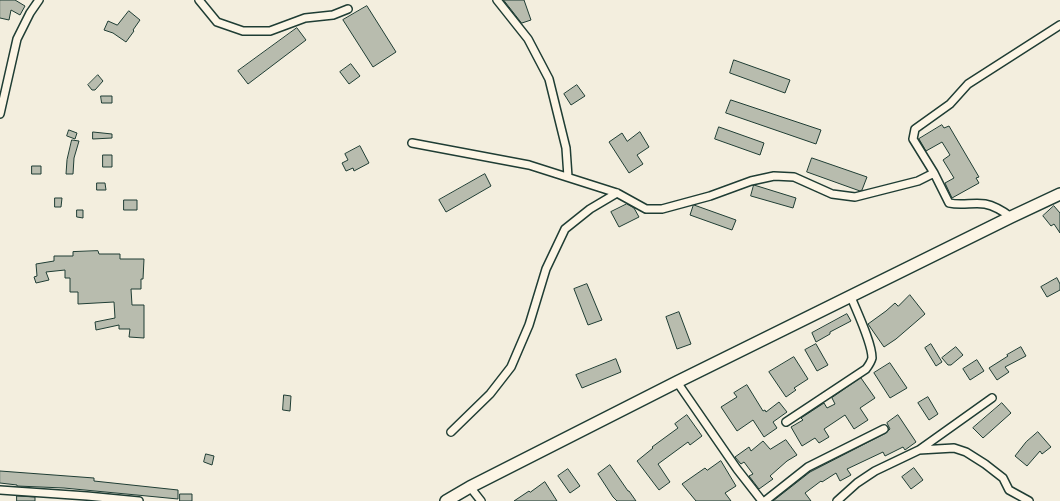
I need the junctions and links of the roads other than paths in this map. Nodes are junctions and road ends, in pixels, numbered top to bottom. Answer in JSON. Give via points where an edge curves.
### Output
{"nodes":[{"id":1,"x":39,"y":0,"type":"edge"},
{"id":2,"x":199,"y":0,"type":"edge"},
{"id":3,"x":497,"y":0,"type":"edge"},
{"id":4,"x":348,"y":9,"type":"dead end"},
{"id":5,"x":1060,"y":25,"type":"edge"},
{"id":6,"x":0,"y":114,"type":"edge"},
{"id":7,"x":412,"y":143,"type":"dead end"},
{"id":8,"x":934,"y":173,"type":"junction"},
{"id":9,"x":568,"y":177,"type":"junction"},
{"id":10,"x":617,"y":193,"type":"junction"},
{"id":11,"x":1060,"y":194,"type":"edge"},
{"id":12,"x":1011,"y":217,"type":"junction"},
{"id":13,"x":851,"y":297,"type":"junction"},
{"id":14,"x":677,"y":382,"type":"junction"},
{"id":15,"x":992,"y":398,"type":"dead end"},
{"id":16,"x":786,"y":422,"type":"dead end"},
{"id":17,"x":884,"y":428,"type":"dead end"},
{"id":18,"x":451,"y":432,"type":"dead end"},
{"id":19,"x":919,"y":450,"type":"junction"},
{"id":20,"x":470,"y":487,"type":"junction"},
{"id":21,"x":0,"y":490,"type":"edge"},
{"id":22,"x":87,"y":498,"type":"edge"},
{"id":23,"x":139,"y":501,"type":"edge"},
{"id":24,"x":446,"y":501,"type":"edge"},
{"id":25,"x":481,"y":501,"type":"edge"},
{"id":26,"x":762,"y":501,"type":"edge"},
{"id":27,"x":765,"y":501,"type":"edge"},
{"id":28,"x":837,"y":501,"type":"edge"},
{"id":29,"x":1030,"y":501,"type":"edge"}],
"edges":[{"from":1,"to":6,"type":"street","via":[[17,39]]},
{"from":2,"to":4,"type":"street","via":[[217,22],[243,31],[270,30],[305,18],[333,15]]},
{"from":3,"to":9,"type":"street","via":[[528,39],[549,79],[566,148]]},
{"from":5,"to":8,"type":"street","via":[[968,84],[950,104],[915,129],[913,139]]},
{"from":7,"to":9,"type":"street","via":[[529,165]]},
{"from":8,"to":10,"type":"street","via":[[918,181],[855,197],[832,194],[794,177],[774,176],[662,209],[646,209]]},
{"from":8,"to":12,"type":"street","via":[[949,203],[984,204],[999,208]]},
{"from":9,"to":10,"type":"street"},
{"from":10,"to":18,"type":"street","via":[[590,209],[565,229],[546,269],[529,325],[511,367],[490,394]]},
{"from":11,"to":12,"type":"main road"},
{"from":12,"to":13,"type":"main road"},
{"from":13,"to":14,"type":"main road"},
{"from":13,"to":16,"type":"street","via":[[868,341],[871,363],[866,369]]},
{"from":14,"to":20,"type":"main road"},
{"from":14,"to":26,"type":"street"},
{"from":15,"to":19,"type":"street"},
{"from":17,"to":27,"type":"street","via":[[808,467]]},
{"from":19,"to":28,"type":"street","via":[[875,471]]},
{"from":19,"to":29,"type":"street","via":[[954,448],[966,452],[1003,478],[1010,490]]},
{"from":20,"to":24,"type":"main road"},
{"from":20,"to":25,"type":"street"},
{"from":21,"to":22,"type":"street"},
{"from":22,"to":23,"type":"street"}]}
